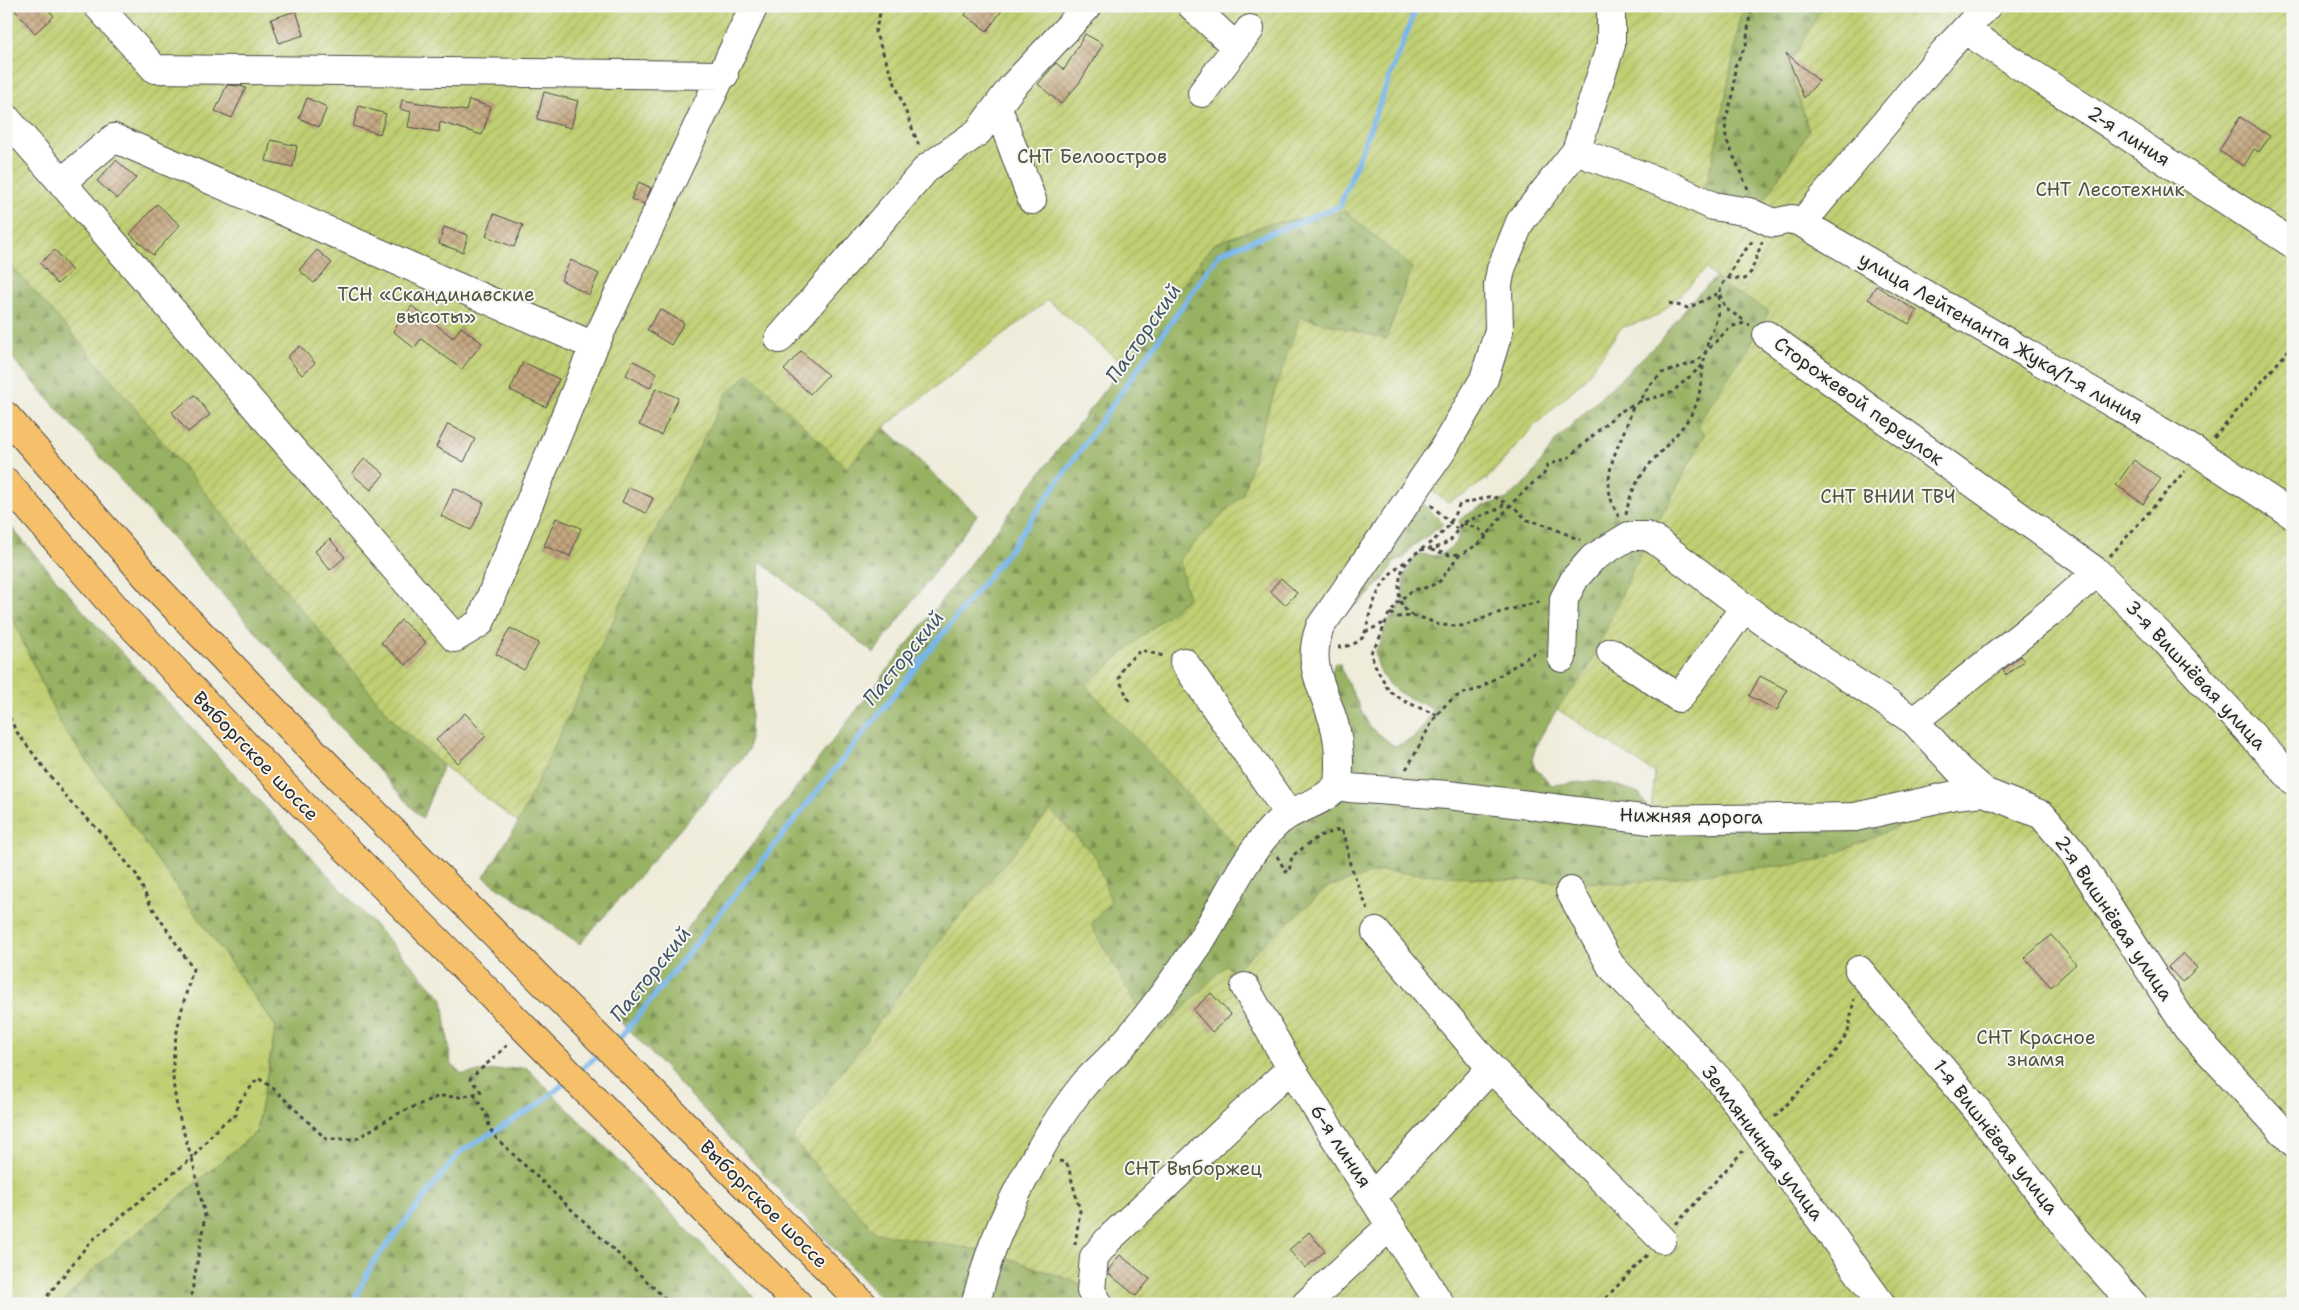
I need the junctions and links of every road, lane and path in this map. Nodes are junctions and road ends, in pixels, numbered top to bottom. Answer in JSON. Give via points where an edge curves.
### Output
{"nodes":[{"id":1,"x":98,"y":6,"type":"edge"},
{"id":2,"x":754,"y":6,"type":"edge"},
{"id":3,"x":882,"y":6,"type":"edge"},
{"id":4,"x":1088,"y":6,"type":"edge"},
{"id":5,"x":1192,"y":6,"type":"edge"},
{"id":6,"x":1611,"y":6,"type":"edge"},
{"id":7,"x":1754,"y":6,"type":"edge"},
{"id":8,"x":1987,"y":6,"type":"edge"},
{"id":9,"x":1965,"y":30,"type":"junction"},
{"id":10,"x":724,"y":75,"type":"junction"},
{"id":11,"x":1202,"y":93,"type":"dead end"},
{"id":12,"x":998,"y":108,"type":"junction"},
{"id":13,"x":6,"y":118,"type":"edge"},
{"id":14,"x":1576,"y":151,"type":"junction"},
{"id":15,"x":927,"y":168,"type":"junction"},
{"id":16,"x":63,"y":181,"type":"junction"},
{"id":17,"x":1032,"y":200,"type":"dead end"},
{"id":18,"x":1802,"y":223,"type":"junction"},
{"id":19,"x":1758,"y":229,"type":"junction"},
{"id":20,"x":2293,"y":244,"type":"edge"},
{"id":21,"x":1728,"y":278,"type":"junction"},
{"id":22,"x":1719,"y":293,"type":"junction"},
{"id":23,"x":1669,"y":303,"type":"dead end"},
{"id":24,"x":1767,"y":335,"type":"dead end"},
{"id":25,"x":779,"y":339,"type":"dead end"},
{"id":26,"x":594,"y":346,"type":"junction"},
{"id":27,"x":1705,"y":353,"type":"junction"},
{"id":28,"x":1704,"y":364,"type":"junction"},
{"id":29,"x":1638,"y":403,"type":"junction"},
{"id":30,"x":1633,"y":405,"type":"junction"},
{"id":31,"x":6,"y":416,"type":"edge"},
{"id":32,"x":6,"y":482,"type":"edge"},
{"id":33,"x":1504,"y":503,"type":"junction"},
{"id":34,"x":1510,"y":505,"type":"junction"},
{"id":35,"x":2293,"y":515,"type":"edge"},
{"id":36,"x":1462,"y":523,"type":"junction"},
{"id":37,"x":1450,"y":524,"type":"junction"},
{"id":38,"x":1457,"y":529,"type":"junction"},
{"id":39,"x":1486,"y":537,"type":"junction"},
{"id":40,"x":1631,"y":537,"type":"junction"},
{"id":41,"x":1419,"y":550,"type":"junction"},
{"id":42,"x":1431,"y":550,"type":"junction"},
{"id":43,"x":1461,"y":554,"type":"junction"},
{"id":44,"x":1408,"y":560,"type":"junction"},
{"id":45,"x":2097,"y":572,"type":"junction"},
{"id":46,"x":1566,"y":592,"type":"junction"},
{"id":47,"x":1399,"y":601,"type":"junction"},
{"id":48,"x":1744,"y":608,"type":"junction"},
{"id":49,"x":1390,"y":613,"type":"junction"},
{"id":50,"x":1413,"y":616,"type":"junction"},
{"id":51,"x":1385,"y":623,"type":"junction"},
{"id":52,"x":1561,"y":631,"type":"junction"},
{"id":53,"x":1141,"y":650,"type":"dead end"},
{"id":54,"x":1612,"y":652,"type":"dead end"},
{"id":55,"x":1562,"y":658,"type":"dead end"},
{"id":56,"x":1184,"y":662,"type":"dead end"},
{"id":57,"x":1129,"y":701,"type":"dead end"},
{"id":58,"x":6,"y":710,"type":"edge"},
{"id":59,"x":1437,"y":715,"type":"junction"},
{"id":60,"x":1914,"y":721,"type":"junction"},
{"id":61,"x":2293,"y":780,"type":"edge"},
{"id":62,"x":1957,"y":783,"type":"junction"},
{"id":63,"x":1338,"y":785,"type":"junction"},
{"id":64,"x":1380,"y":790,"type":"junction"},
{"id":65,"x":1288,"y":813,"type":"junction"},
{"id":66,"x":1273,"y":849,"type":"dead end"},
{"id":67,"x":1570,"y":891,"type":"dead end"},
{"id":68,"x":1376,"y":932,"type":"joint"},
{"id":69,"x":1859,"y":970,"type":"dead end"},
{"id":70,"x":1245,"y":987,"type":"dead end"},
{"id":71,"x":520,"y":1025,"type":"junction"},
{"id":72,"x":1291,"y":1068,"type":"junction"},
{"id":73,"x":1492,"y":1068,"type":"junction"},
{"id":74,"x":474,"y":1094,"type":"junction"},
{"id":75,"x":2293,"y":1142,"type":"edge"},
{"id":76,"x":1041,"y":1152,"type":"junction"},
{"id":77,"x":192,"y":1158,"type":"junction"},
{"id":78,"x":1373,"y":1196,"type":"junction"},
{"id":79,"x":1390,"y":1226,"type":"junction"},
{"id":80,"x":1662,"y":1239,"type":"dead end"},
{"id":81,"x":1095,"y":1280,"type":"edge"},
{"id":82,"x":41,"y":1304,"type":"edge"},
{"id":83,"x":190,"y":1304,"type":"edge"},
{"id":84,"x":671,"y":1304,"type":"edge"},
{"id":85,"x":798,"y":1304,"type":"edge"},
{"id":86,"x":863,"y":1304,"type":"edge"},
{"id":87,"x":975,"y":1304,"type":"edge"},
{"id":88,"x":1306,"y":1304,"type":"edge"},
{"id":89,"x":1440,"y":1304,"type":"edge"},
{"id":90,"x":1881,"y":1304,"type":"edge"},
{"id":91,"x":2133,"y":1304,"type":"edge"}],
"edges":[{"from":1,"to":10,"type":"street","via":[[155,69]]},
{"from":2,"to":10,"type":"street"},
{"from":3,"to":15,"type":"path","via":[[875,32]]},
{"from":4,"to":12,"type":"street","via":[[1012,87]]},
{"from":5,"to":11,"type":"street","via":[[1243,38]]},
{"from":6,"to":14,"type":"street","via":[[1611,45]]},
{"from":7,"to":19,"type":"path","via":[[1746,45],[1735,66],[1733,95],[1725,130],[1734,161],[1746,182]]},
{"from":8,"to":9,"type":"street"},
{"from":9,"to":18,"type":"street"},
{"from":9,"to":20,"type":"street","name":"2-я линия"},
{"from":10,"to":26,"type":"street"},
{"from":12,"to":15,"type":"street","via":[[978,132]]},
{"from":12,"to":17,"type":"street"},
{"from":13,"to":16,"type":"street"},
{"from":14,"to":19,"type":"street","via":[[1673,187]]},
{"from":14,"to":63,"type":"street","via":[[1520,222],[1507,254],[1498,285],[1499,330],[1484,379],[1442,451],[1320,627],[1315,642],[1314,665],[1334,721],[1339,747]]},
{"from":15,"to":25,"type":"street"},
{"from":16,"to":26,"type":"street","via":[[114,138]]},
{"from":16,"to":26,"type":"street","via":[[455,638],[480,623]]},
{"from":18,"to":19,"type":"street","via":[[1792,219]]},
{"from":18,"to":35,"type":"street","name":"улица Лейтенанта Жука/1-я линия","via":[[2200,454]]},
{"from":19,"to":21,"type":"path"},
{"from":19,"to":21,"type":"path","via":[[1750,272],[1745,279]]},
{"from":21,"to":22,"type":"path"},
{"from":22,"to":23,"type":"path","via":[[1688,308]]},
{"from":22,"to":27,"type":"path","via":[[1717,316]]},
{"from":22,"to":27,"type":"path","via":[[1726,309],[1755,327],[1744,323],[1730,328]]},
{"from":24,"to":45,"type":"street","name":"Сторожевой переулок"},
{"from":27,"to":28,"type":"path"},
{"from":27,"to":29,"type":"path","via":[[1696,362],[1662,373]]},
{"from":28,"to":29,"type":"path","via":[[1671,393]]},
{"from":28,"to":40,"type":"path","via":[[1694,410],[1641,476],[1632,493]]},
{"from":29,"to":30,"type":"path"},
{"from":30,"to":34,"type":"path","via":[[1619,412],[1568,458],[1548,464],[1543,476]]},
{"from":30,"to":40,"type":"path","via":[[1627,429],[1608,474],[1612,506]]},
{"from":31,"to":86,"type":"main road","name":"Выборгское шоссе","via":[[154,585],[314,752]]},
{"from":32,"to":71,"type":"main road","name":"Выборгское шоссе","via":[[118,611],[326,829]]},
{"from":33,"to":34,"type":"path"},
{"from":33,"to":36,"type":"path","via":[[1501,508]]},
{"from":33,"to":37,"type":"path","via":[[1492,496],[1460,504]]},
{"from":34,"to":39,"type":"path"},
{"from":34,"to":40,"type":"path","via":[[1527,520],[1546,524],[1579,540]]},
{"from":36,"to":38,"type":"path"},
{"from":36,"to":39,"type":"path","via":[[1479,530]]},
{"from":37,"to":38,"type":"path"},
{"from":37,"to":41,"type":"path"},
{"from":38,"to":42,"type":"path","via":[[1450,541]]},
{"from":39,"to":43,"type":"path"},
{"from":40,"to":46,"type":"street","via":[[1593,558]]},
{"from":40,"to":48,"type":"street","name":"2-я Вишнёвая улица"},
{"from":41,"to":42,"type":"path"},
{"from":41,"to":44,"type":"path"},
{"from":42,"to":43,"type":"path"},
{"from":43,"to":47,"type":"path","via":[[1440,581],[1413,590]]},
{"from":44,"to":47,"type":"path","via":[[1400,575]]},
{"from":44,"to":51,"type":"path","via":[[1396,566],[1380,589],[1364,634]]},
{"from":45,"to":60,"type":"street"},
{"from":45,"to":61,"type":"street","name":"3-я Вишнёвая улица","via":[[2163,638]]},
{"from":46,"to":50,"type":"path","via":[[1464,626],[1440,625]]},
{"from":46,"to":52,"type":"street"},
{"from":47,"to":49,"type":"path"},
{"from":47,"to":50,"type":"path"},
{"from":48,"to":54,"type":"street","via":[[1680,698]]},
{"from":48,"to":60,"type":"street","name":"2-я Вишнёвая улица"},
{"from":49,"to":50,"type":"path","via":[[1398,617]]},
{"from":49,"to":51,"type":"path"},
{"from":51,"to":59,"type":"path","via":[[1371,654],[1387,687],[1406,702]]},
{"from":52,"to":55,"type":"street"},
{"from":52,"to":59,"type":"path","via":[[1517,666],[1477,690],[1465,692],[1448,702]]},
{"from":53,"to":57,"type":"path","via":[[1124,665],[1119,680]]},
{"from":56,"to":65,"type":"street"},
{"from":58,"to":77,"type":"path","via":[[16,731],[70,802],[136,874],[150,904],[193,970],[179,1019],[173,1075],[182,1128]]},
{"from":59,"to":64,"type":"path","via":[[1406,769]]},
{"from":60,"to":62,"type":"street","name":"2-я Вишнёвая улица"},
{"from":62,"to":64,"type":"street","name":"Нижняя дорога","via":[[1855,817],[1650,820],[1448,795]]},
{"from":62,"to":75,"type":"street","name":"2-я Вишнёвая улица","via":[[2042,815],[2074,853],[2187,1028]]},
{"from":63,"to":64,"type":"street","name":"Нижняя дорога"},
{"from":63,"to":65,"type":"street","via":[[1324,799]]},
{"from":65,"to":76,"type":"street","via":[[1247,858],[1191,955],[1150,1011],[1086,1082]]},
{"from":66,"to":68,"type":"path","via":[[1289,872],[1292,856],[1319,836],[1341,829],[1350,864]]},
{"from":67,"to":90,"type":"street","name":"Земляничная улица","via":[[1611,966],[1722,1083]]},
{"from":68,"to":73,"type":"street"},
{"from":69,"to":91,"type":"street","name":"1-я Вишнёвая улица","via":[[1977,1110],[2074,1238]]},
{"from":70,"to":72,"type":"street","name":"6-я линия"},
{"from":71,"to":74,"type":"path","via":[[470,1079],[481,1092]]},
{"from":71,"to":85,"type":"main road","name":"Выборгское шоссе"},
{"from":72,"to":78,"type":"street","name":"6-я линия"},
{"from":72,"to":81,"type":"street","via":[[1109,1239]]},
{"from":73,"to":78,"type":"street"},
{"from":73,"to":80,"type":"street"},
{"from":74,"to":77,"type":"path","via":[[438,1096],[397,1114],[356,1139],[326,1139],[286,1099],[258,1078],[238,1104],[236,1115],[219,1124]]},
{"from":74,"to":84,"type":"path","via":[[497,1139]]},
{"from":76,"to":81,"type":"path","via":[[1068,1166],[1080,1211],[1075,1243]]},
{"from":76,"to":87,"type":"street","via":[[994,1245]]},
{"from":77,"to":82,"type":"path","via":[[90,1242]]},
{"from":77,"to":83,"type":"path","via":[[205,1216]]},
{"from":78,"to":79,"type":"street","name":"6-я линия"},
{"from":79,"to":88,"type":"street"},
{"from":79,"to":89,"type":"street","name":"6-я линия"}]}
